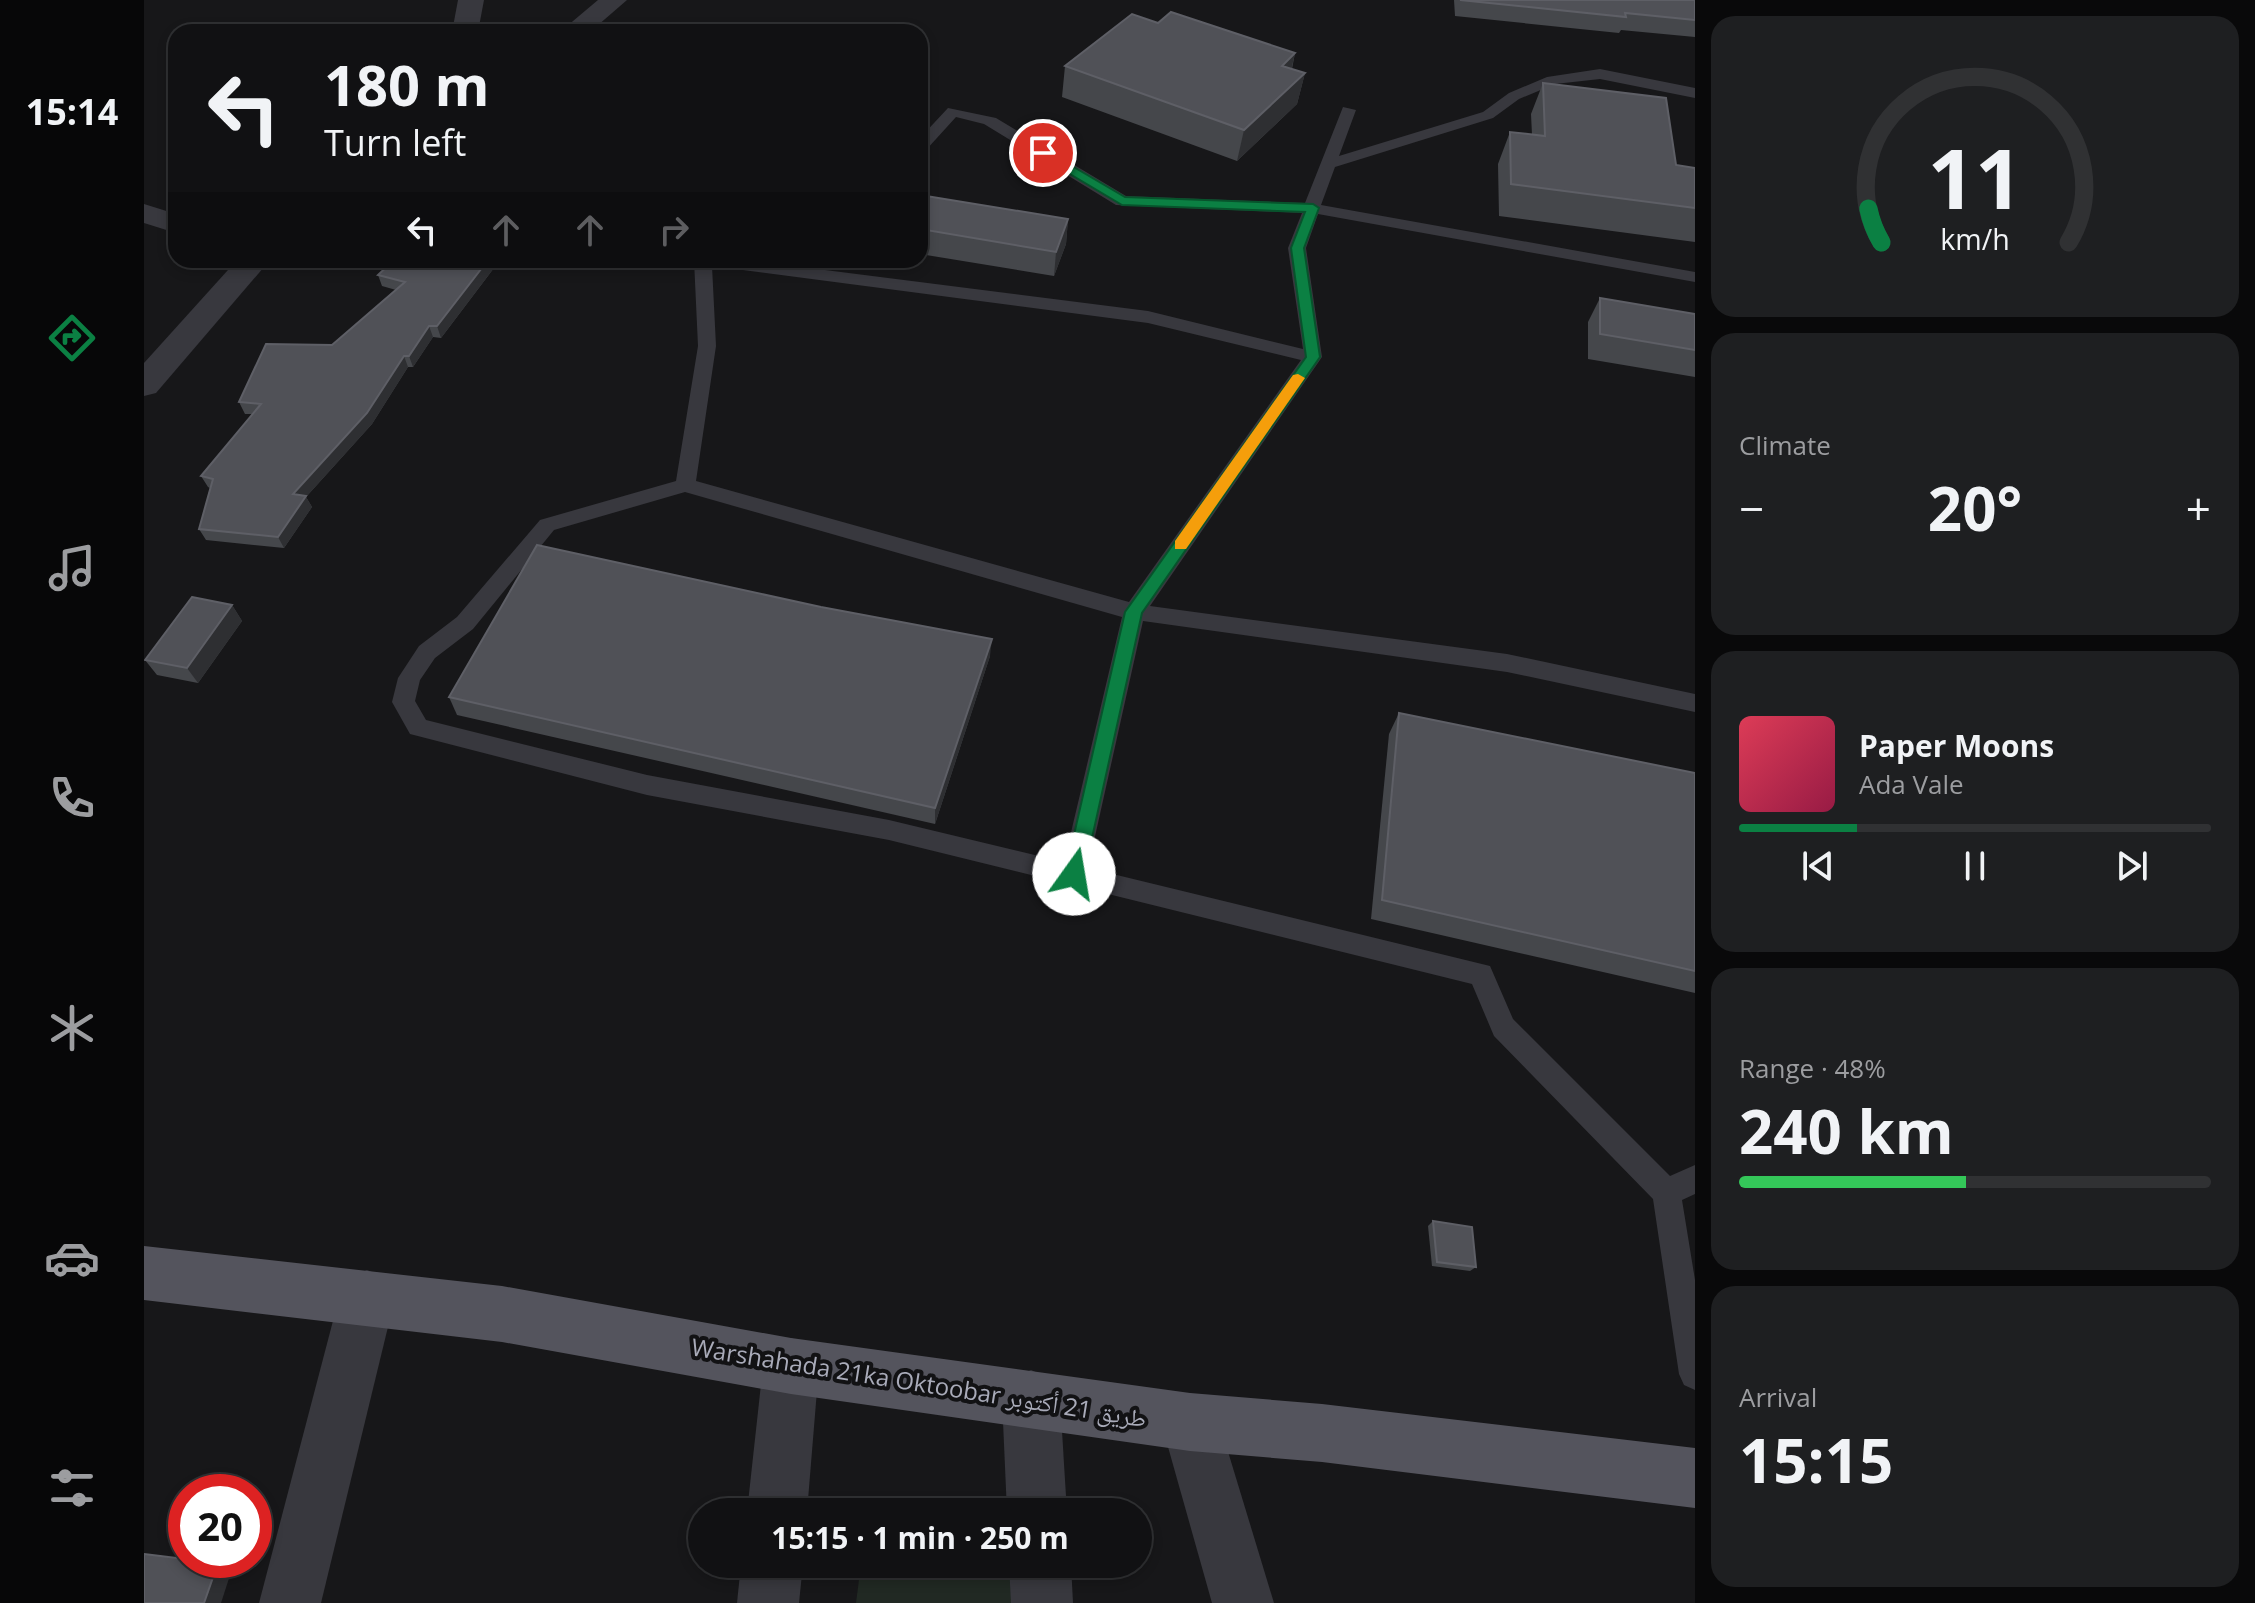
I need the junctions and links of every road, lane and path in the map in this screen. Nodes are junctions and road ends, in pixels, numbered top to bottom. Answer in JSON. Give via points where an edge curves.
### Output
{"nodes":[{"id":1,"x":471,"y":0,"type":"edge"},
{"id":2,"x":614,"y":0,"type":"edge"},
{"id":3,"x":466,"y":24,"type":"edge"},
{"id":4,"x":583,"y":24,"type":"edge"},
{"id":5,"x":1695,"y":93,"type":"edge"},
{"id":6,"x":1348,"y":110,"type":"dead end"},
{"id":7,"x":928,"y":138,"type":"edge"},
{"id":8,"x":1329,"y":164,"type":"junction"},
{"id":9,"x":1313,"y":208,"type":"junction"},
{"id":10,"x":144,"y":213,"type":"edge"},
{"id":11,"x":168,"y":221,"type":"edge"},
{"id":12,"x":247,"y":268,"type":"edge"},
{"id":13,"x":706,"y":268,"type":"edge"},
{"id":14,"x":767,"y":268,"type":"edge"},
{"id":15,"x":1695,"y":277,"type":"edge"},
{"id":16,"x":1313,"y":357,"type":"junction"},
{"id":17,"x":144,"y":385,"type":"edge"},
{"id":18,"x":685,"y":485,"type":"junction"},
{"id":19,"x":1134,"y":612,"type":"junction"},
{"id":20,"x":1695,"y":703,"type":"edge"},
{"id":21,"x":1074,"y":874,"type":"junction"},
{"id":22,"x":1695,"y":1179,"type":"edge"},
{"id":23,"x":1666,"y":1192,"type":"junction"},
{"id":24,"x":144,"y":1273,"type":"edge"},
{"id":25,"x":367,"y":1298,"type":"junction"},
{"id":26,"x":791,"y":1366,"type":"junction"},
{"id":27,"x":1695,"y":1374,"type":"edge"},
{"id":28,"x":1031,"y":1399,"type":"junction"},
{"id":29,"x":1190,"y":1422,"type":"junction"},
{"id":30,"x":1695,"y":1478,"type":"edge"},
{"id":31,"x":778,"y":1498,"type":"edge"},
{"id":32,"x":1036,"y":1498,"type":"edge"},
{"id":33,"x":771,"y":1578,"type":"edge"},
{"id":34,"x":1041,"y":1578,"type":"edge"},
{"id":35,"x":290,"y":1603,"type":"edge"},
{"id":36,"x":768,"y":1603,"type":"edge"},
{"id":37,"x":1042,"y":1603,"type":"edge"},
{"id":38,"x":1243,"y":1603,"type":"edge"}],
"edges":[{"from":1,"to":3,"type":"street"},
{"from":2,"to":4,"type":"street"},
{"from":5,"to":8,"type":"lane","via":[[1600,74],[1552,80],[1514,96],[1488,115]]},
{"from":6,"to":8,"type":"lane"},
{"from":7,"to":9,"type":"lane","via":[[953,111],[990,121],[1122,201]]},
{"from":8,"to":9,"type":"lane"},
{"from":9,"to":15,"type":"lane"},
{"from":9,"to":16,"type":"lane","via":[[1297,248]]},
{"from":10,"to":11,"type":"street"},
{"from":12,"to":17,"type":"street"},
{"from":13,"to":18,"type":"lane","via":[[709,363]]},
{"from":14,"to":16,"type":"lane","via":[[1148,317]]},
{"from":16,"to":19,"type":"lane"},
{"from":18,"to":19,"type":"lane"},
{"from":18,"to":21,"type":"lane","via":[[547,525],[465,623],[427,652],[409,678],[403,702],[418,727],[647,785],[889,830]]},
{"from":19,"to":20,"type":"lane","via":[[1507,663]]},
{"from":19,"to":21,"type":"lane"},
{"from":21,"to":23,"type":"lane","via":[[1481,974],[1503,1027]]},
{"from":22,"to":23,"type":"lane"},
{"from":23,"to":27,"type":"lane"},
{"from":24,"to":25,"type":"main road","name":"Warshahada 21ka Oktoobar طريق 21 أكتوبر"},
{"from":25,"to":26,"type":"main road","name":"Warshahada 21ka Oktoobar طريق 21 أكتوبر","via":[[502,1314]]},
{"from":25,"to":35,"type":"street"},
{"from":26,"to":28,"type":"main road","name":"Warshahada 21ka Oktoobar طريق 21 أكتوبر"},
{"from":26,"to":31,"type":"street"},
{"from":28,"to":29,"type":"main road","name":"Warshahada 21ka Oktoobar طريق 21 أكتوبر"},
{"from":28,"to":32,"type":"street"},
{"from":29,"to":30,"type":"main road","name":"Warshahada 21ka Oktoobar طريق 21 أكتوبر"},
{"from":29,"to":38,"type":"street"},
{"from":33,"to":36,"type":"street"},
{"from":34,"to":37,"type":"street"}]}
